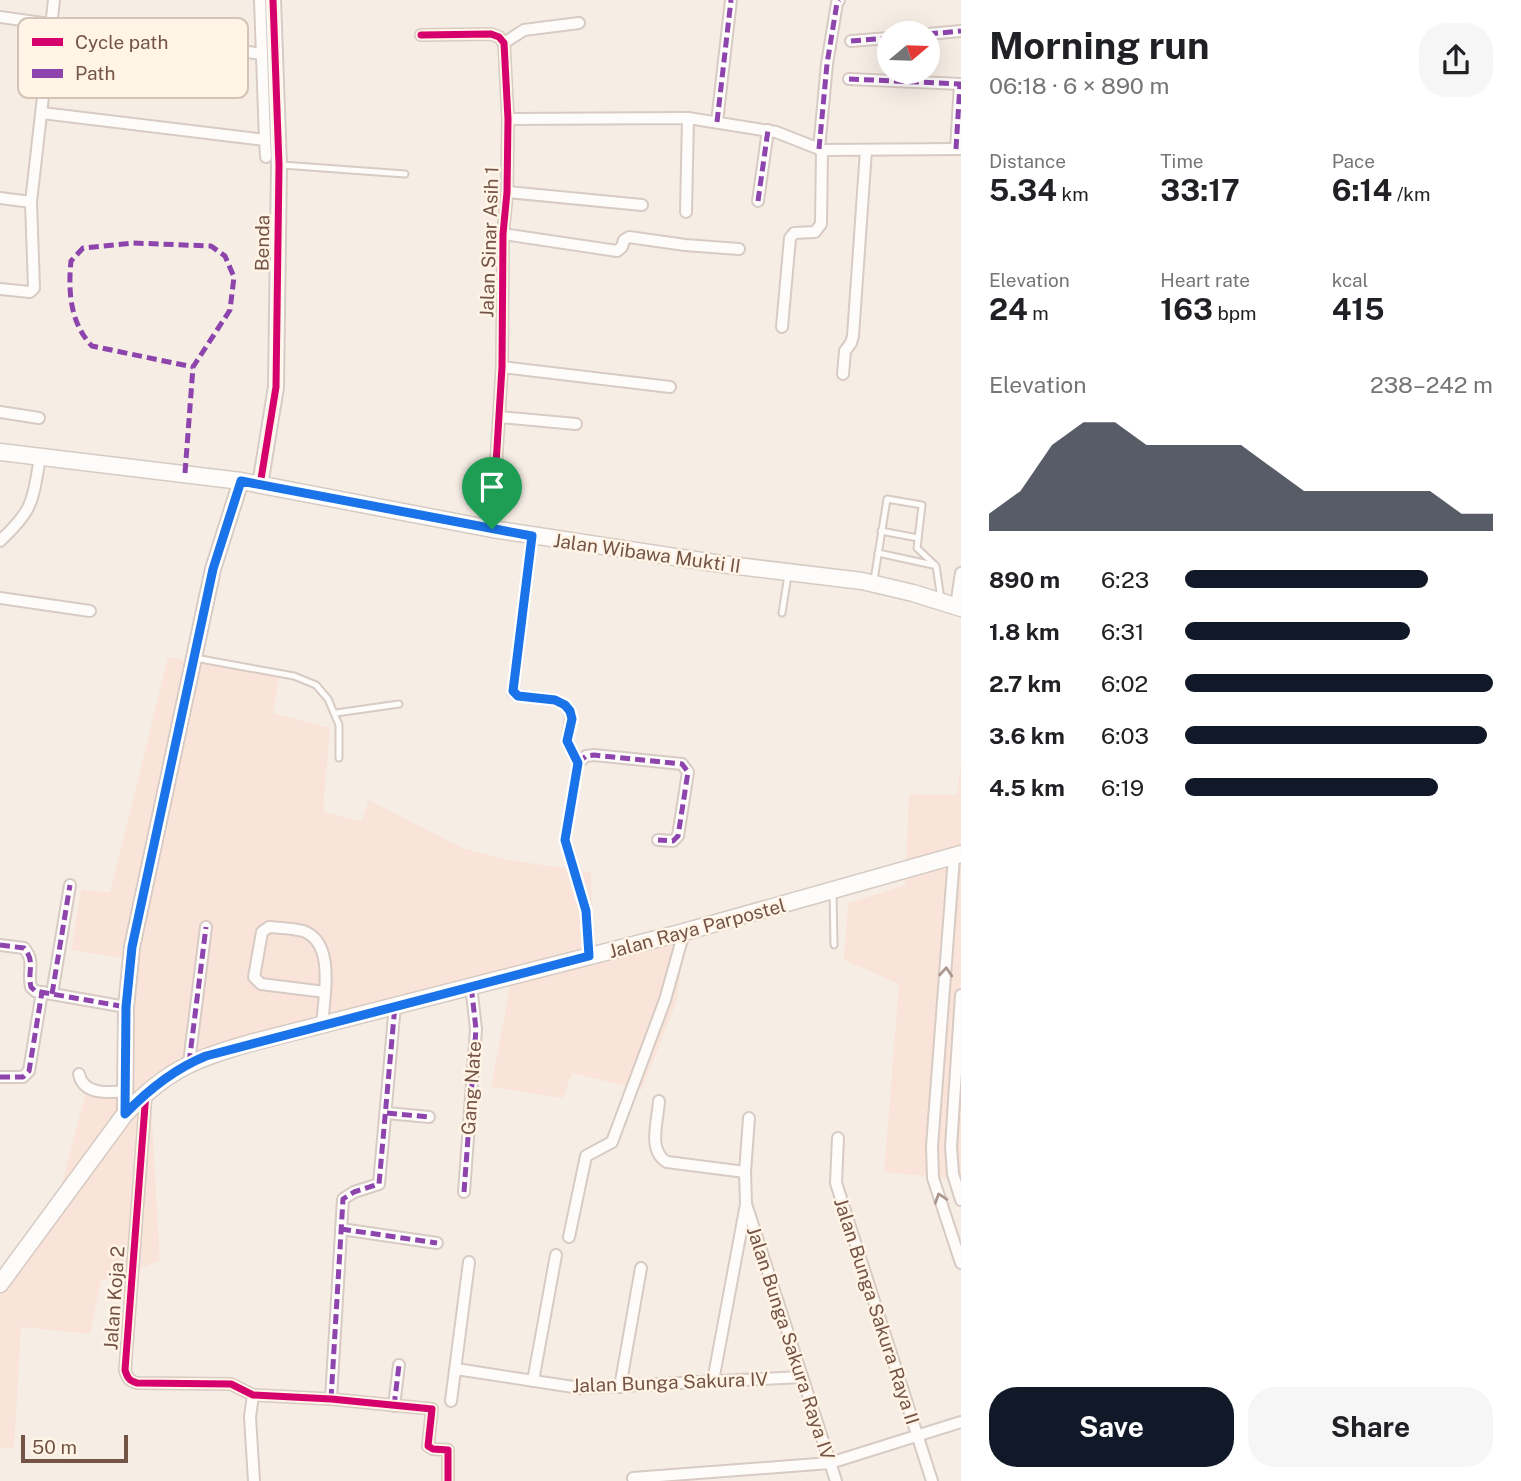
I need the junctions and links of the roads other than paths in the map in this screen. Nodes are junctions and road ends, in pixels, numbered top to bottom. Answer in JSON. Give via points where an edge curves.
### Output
{"nodes":[{"id":1,"x":54,"y":0,"type":"edge"},
{"id":2,"x":260,"y":0,"type":"edge"},
{"id":3,"x":273,"y":0,"type":"edge"},
{"id":4,"x":731,"y":0,"type":"edge"},
{"id":5,"x":839,"y":0,"type":"edge"},
{"id":6,"x":0,"y":17,"type":"edge"},
{"id":7,"x":52,"y":18,"type":"edge"},
{"id":8,"x":18,"y":19,"type":"edge"},
{"id":9,"x":579,"y":23,"type":"dead end"},
{"id":10,"x":961,"y":31,"type":"edge"},
{"id":11,"x":940,"y":33,"type":"edge"},
{"id":12,"x":421,"y":36,"type":"dead end"},
{"id":13,"x":877,"y":39,"type":"edge"},
{"id":14,"x":851,"y":41,"type":"dead end"},
{"id":15,"x":504,"y":43,"type":"junction"},
{"id":16,"x":248,"y":52,"type":"edge"},
{"id":17,"x":261,"y":54,"type":"junction"},
{"id":18,"x":849,"y":79,"type":"dead end"},
{"id":19,"x":960,"y":84,"type":"edge"},
{"id":20,"x":44,"y":98,"type":"edge"},
{"id":21,"x":42,"y":113,"type":"junction"},
{"id":22,"x":508,"y":118,"type":"junction"},
{"id":23,"x":688,"y":118,"type":"junction"},
{"id":24,"x":717,"y":122,"type":"junction"},
{"id":25,"x":768,"y":130,"type":"junction"},
{"id":26,"x":265,"y":140,"type":"junction"},
{"id":27,"x":820,"y":149,"type":"junction"},
{"id":28,"x":958,"y":149,"type":"edge"},
{"id":29,"x":866,"y":150,"type":"junction"},
{"id":30,"x":266,"y":157,"type":"dead end"},
{"id":31,"x":279,"y":165,"type":"junction"},
{"id":32,"x":405,"y":174,"type":"dead end"},
{"id":33,"x":507,"y":192,"type":"junction"},
{"id":34,"x":0,"y":198,"type":"edge"},
{"id":35,"x":758,"y":201,"type":"dead end"},
{"id":36,"x":31,"y":202,"type":"junction"},
{"id":37,"x":642,"y":205,"type":"dead end"},
{"id":38,"x":686,"y":212,"type":"dead end"},
{"id":39,"x":503,"y":234,"type":"junction"},
{"id":40,"x":739,"y":249,"type":"dead end"},
{"id":41,"x":0,"y":289,"type":"edge"},
{"id":42,"x":782,"y":327,"type":"dead end"},
{"id":43,"x":502,"y":367,"type":"junction"},
{"id":44,"x":843,"y":374,"type":"dead end"},
{"id":45,"x":670,"y":387,"type":"dead end"},
{"id":46,"x":0,"y":412,"type":"edge"},
{"id":47,"x":499,"y":417,"type":"junction"},
{"id":48,"x":39,"y":418,"type":"dead end"},
{"id":49,"x":576,"y":424,"type":"dead end"},
{"id":50,"x":0,"y":452,"type":"edge"},
{"id":51,"x":40,"y":458,"type":"junction"},
{"id":52,"x":241,"y":481,"type":"junction"},
{"id":53,"x":260,"y":485,"type":"junction"},
{"id":54,"x":492,"y":529,"type":"junction"},
{"id":55,"x":881,"y":531,"type":"junction"},
{"id":56,"x":532,"y":536,"type":"junction"},
{"id":57,"x":918,"y":538,"type":"junction"},
{"id":58,"x":0,"y":541,"type":"edge"},
{"id":59,"x":878,"y":553,"type":"junction"},
{"id":60,"x":936,"y":566,"type":"junction"},
{"id":61,"x":788,"y":572,"type":"junction"},
{"id":62,"x":961,"y":573,"type":"edge"},
{"id":63,"x":873,"y":583,"type":"junction"},
{"id":64,"x":0,"y":598,"type":"edge"},
{"id":65,"x":953,"y":605,"type":"edge"},
{"id":66,"x":90,"y":611,"type":"dead end"},
{"id":67,"x":782,"y":613,"type":"dead end"},
{"id":68,"x":195,"y":658,"type":"junction"},
{"id":69,"x":399,"y":704,"type":"dead end"},
{"id":70,"x":336,"y":713,"type":"junction"},
{"id":71,"x":339,"y":758,"type":"dead end"},
{"id":72,"x":578,"y":763,"type":"junction"},
{"id":73,"x":658,"y":840,"type":"dead end"},
{"id":74,"x":958,"y":855,"type":"edge"},
{"id":75,"x":70,"y":885,"type":"dead end"},
{"id":76,"x":833,"y":892,"type":"junction"},
{"id":77,"x":206,"y":927,"type":"dead end"},
{"id":78,"x":684,"y":932,"type":"junction"},
{"id":79,"x":0,"y":945,"type":"edge"},
{"id":80,"x":834,"y":945,"type":"dead end"},
{"id":81,"x":589,"y":956,"type":"junction"},
{"id":82,"x":471,"y":985,"type":"junction"},
{"id":83,"x":325,"y":992,"type":"junction"},
{"id":84,"x":47,"y":993,"type":"junction"},
{"id":85,"x":961,"y":997,"type":"edge"},
{"id":86,"x":944,"y":998,"type":"junction"},
{"id":87,"x":395,"y":1005,"type":"junction"},
{"id":88,"x":126,"y":1007,"type":"junction"},
{"id":89,"x":322,"y":1024,"type":"junction"},
{"id":90,"x":189,"y":1063,"type":"junction"},
{"id":91,"x":79,"y":1074,"type":"dead end"},
{"id":92,"x":0,"y":1077,"type":"edge"},
{"id":93,"x":126,"y":1091,"type":"junction"},
{"id":94,"x":146,"y":1091,"type":"junction"},
{"id":95,"x":659,"y":1101,"type":"dead end"},
{"id":96,"x":387,"y":1113,"type":"junction"},
{"id":97,"x":125,"y":1114,"type":"junction"},
{"id":98,"x":429,"y":1117,"type":"dead end"},
{"id":99,"x":749,"y":1118,"type":"dead end"},
{"id":100,"x":838,"y":1138,"type":"dead end"},
{"id":101,"x":932,"y":1146,"type":"junction"},
{"id":102,"x":951,"y":1147,"type":"junction"},
{"id":103,"x":745,"y":1172,"type":"junction"},
{"id":104,"x":464,"y":1192,"type":"dead end"},
{"id":105,"x":961,"y":1200,"type":"edge"},
{"id":106,"x":746,"y":1204,"type":"junction"},
{"id":107,"x":341,"y":1229,"type":"junction"},
{"id":108,"x":569,"y":1237,"type":"dead end"},
{"id":109,"x":437,"y":1242,"type":"dead end"},
{"id":110,"x":556,"y":1255,"type":"dead end"},
{"id":111,"x":469,"y":1262,"type":"dead end"},
{"id":112,"x":961,"y":1263,"type":"edge"},
{"id":113,"x":641,"y":1268,"type":"dead end"},
{"id":114,"x":0,"y":1284,"type":"edge"},
{"id":115,"x":399,"y":1365,"type":"dead end"},
{"id":116,"x":456,"y":1369,"type":"junction"},
{"id":117,"x":802,"y":1377,"type":"junction"},
{"id":118,"x":533,"y":1381,"type":"junction"},
{"id":119,"x":713,"y":1381,"type":"junction"},
{"id":120,"x":620,"y":1387,"type":"junction"},
{"id":121,"x":253,"y":1395,"type":"junction"},
{"id":122,"x":331,"y":1399,"type":"junction"},
{"id":123,"x":451,"y":1401,"type":"dead end"},
{"id":124,"x":394,"y":1406,"type":"junction"},
{"id":125,"x":961,"y":1422,"type":"edge"},
{"id":126,"x":917,"y":1435,"type":"junction"},
{"id":127,"x":830,"y":1463,"type":"junction"},
{"id":128,"x":633,"y":1478,"type":"dead end"},
{"id":129,"x":254,"y":1481,"type":"edge"},
{"id":130,"x":448,"y":1481,"type":"edge"},
{"id":131,"x":836,"y":1481,"type":"edge"},
{"id":132,"x":932,"y":1481,"type":"edge"}],
"edges":[{"from":1,"to":7,"type":"street"},
{"from":2,"to":17,"type":"street"},
{"from":3,"to":31,"type":"street","name":"Benda"},
{"from":4,"to":24,"type":"street"},
{"from":5,"to":27,"type":"street","via":[[827,64]]},
{"from":6,"to":8,"type":"street"},
{"from":9,"to":15,"type":"street","via":[[524,30]]},
{"from":10,"to":11,"type":"street"},
{"from":12,"to":15,"type":"street","via":[[491,34]]},
{"from":13,"to":14,"type":"street"},
{"from":15,"to":22,"type":"street","name":"Jalan Sinar Asih 1"},
{"from":16,"to":17,"type":"street"},
{"from":17,"to":26,"type":"street"},
{"from":18,"to":19,"type":"street"},
{"from":19,"to":28,"type":"street"},
{"from":20,"to":21,"type":"street"},
{"from":21,"to":26,"type":"street"},
{"from":21,"to":36,"type":"street"},
{"from":22,"to":23,"type":"street"},
{"from":22,"to":33,"type":"street","name":"Jalan Sinar Asih 1"},
{"from":23,"to":24,"type":"street"},
{"from":23,"to":38,"type":"street"},
{"from":24,"to":25,"type":"street"},
{"from":25,"to":27,"type":"street"},
{"from":25,"to":35,"type":"street"},
{"from":26,"to":30,"type":"street"},
{"from":27,"to":29,"type":"street"},
{"from":27,"to":42,"type":"street","via":[[821,225],[815,232],[794,233],[790,238]]},
{"from":28,"to":29,"type":"street"},
{"from":29,"to":44,"type":"street","via":[[853,336],[845,351]]},
{"from":31,"to":32,"type":"lane"},
{"from":31,"to":53,"type":"street","name":"Benda","via":[[276,387]]},
{"from":33,"to":37,"type":"street"},
{"from":33,"to":39,"type":"street","name":"Jalan Sinar Asih 1"},
{"from":34,"to":36,"type":"street"},
{"from":36,"to":41,"type":"street","via":[[34,288],[30,292]]},
{"from":39,"to":40,"type":"street","via":[[617,251],[629,237]]},
{"from":39,"to":43,"type":"street","name":"Jalan Sinar Asih 1"},
{"from":43,"to":45,"type":"street"},
{"from":43,"to":47,"type":"street","name":"Jalan Sinar Asih 1"},
{"from":46,"to":48,"type":"street"},
{"from":47,"to":49,"type":"street"},
{"from":47,"to":54,"type":"street","name":"Jalan Sinar Asih 1"},
{"from":50,"to":51,"type":"main road","name":"Jalan Wibawa Mukti II"},
{"from":51,"to":52,"type":"main road","name":"Jalan Wibawa Mukti II"},
{"from":51,"to":58,"type":"street","via":[[31,505]]},
{"from":52,"to":53,"type":"main road","name":"Jalan Wibawa Mukti II"},
{"from":52,"to":68,"type":"street","via":[[213,569]]},
{"from":53,"to":54,"type":"main road","name":"Jalan Wibawa Mukti II"},
{"from":54,"to":56,"type":"main road","name":"Jalan Wibawa Mukti II"},
{"from":55,"to":57,"type":"lane"},
{"from":55,"to":57,"type":"lane","via":[[887,499],[922,505]]},
{"from":55,"to":59,"type":"lane"},
{"from":56,"to":61,"type":"main road","name":"Jalan Wibawa Mukti II"},
{"from":56,"to":72,"type":"street","via":[[513,691],[518,696],[565,705],[572,719],[567,741]]},
{"from":57,"to":60,"type":"lane","via":[[917,548]]},
{"from":59,"to":60,"type":"lane"},
{"from":59,"to":63,"type":"lane"},
{"from":60,"to":65,"type":"lane"},
{"from":61,"to":63,"type":"main road","name":"Jalan Wibawa Mukti II"},
{"from":61,"to":67,"type":"lane"},
{"from":62,"to":65,"type":"street"},
{"from":63,"to":65,"type":"main road","name":"Jalan Wibawa Mukti II"},
{"from":64,"to":66,"type":"street"},
{"from":68,"to":70,"type":"lane","via":[[307,680],[323,691]]},
{"from":68,"to":88,"type":"street","via":[[132,947]]},
{"from":69,"to":70,"type":"lane"},
{"from":70,"to":71,"type":"lane"},
{"from":72,"to":73,"type":"street","via":[[594,755],[682,764],[688,772],[678,836],[673,841]]},
{"from":72,"to":81,"type":"street","via":[[565,840],[586,911]]},
{"from":74,"to":76,"type":"main road","name":"Jalan Raya Parpostel"},
{"from":86,"to":74,"type":"street","one_way":true},
{"from":75,"to":84,"type":"street"},
{"from":76,"to":78,"type":"main road","name":"Jalan Raya Parpostel"},
{"from":76,"to":80,"type":"lane"},
{"from":77,"to":90,"type":"street"},
{"from":78,"to":81,"type":"main road","name":"Jalan Raya Parpostel"},
{"from":78,"to":108,"type":"street","via":[[665,1000],[611,1142],[584,1161]]},
{"from":79,"to":84,"type":"street","via":[[24,948],[31,957],[31,988]]},
{"from":81,"to":82,"type":"main road","name":"Jalan Raya Parpostel"},
{"from":82,"to":87,"type":"main road","name":"Jalan Raya Parpostel"},
{"from":82,"to":104,"type":"street","name":"Gang Nate","via":[[475,1029]]},
{"from":83,"to":83,"type":"street","via":[[261,984],[254,977],[262,932],[269,927],[303,931],[313,937],[324,950]]},
{"from":83,"to":89,"type":"street"},
{"from":84,"to":88,"type":"street"},
{"from":84,"to":92,"type":"street","via":[[29,1071],[23,1077]]},
{"from":85,"to":86,"type":"street"},
{"from":85,"to":102,"type":"street"},
{"from":86,"to":101,"type":"street"},
{"from":87,"to":89,"type":"main road","name":"Jalan Raya Parpostel"},
{"from":87,"to":96,"type":"street"},
{"from":88,"to":93,"type":"street"},
{"from":89,"to":90,"type":"main road","name":"Jalan Raya Parpostel"},
{"from":90,"to":94,"type":"main road","name":"Jalan Raya Parpostel"},
{"from":91,"to":93,"type":"street","via":[[86,1087],[97,1091]]},
{"from":93,"to":97,"type":"street"},
{"from":94,"to":97,"type":"main road","name":"Jalan Raya Parpostel"},
{"from":94,"to":121,"type":"street","name":"Jalan Koja 2","via":[[127,1377],[137,1383],[231,1384]]},
{"from":95,"to":103,"type":"street","via":[[655,1150],[659,1158]]},
{"from":96,"to":98,"type":"street"},
{"from":96,"to":107,"type":"street","via":[[379,1184],[343,1199]]},
{"from":97,"to":114,"type":"main road","name":"Jalan Raya Parpostel"},
{"from":99,"to":103,"type":"street"},
{"from":100,"to":126,"type":"street","name":"Jalan Bunga Sakura Raya II","via":[[836,1183]]},
{"from":101,"to":102,"type":"street"},
{"from":112,"to":101,"type":"street","one_way":true,"via":[[933,1178]]},
{"from":102,"to":105,"type":"street"},
{"from":103,"to":106,"type":"street"},
{"from":106,"to":117,"type":"street","name":"Jalan Bunga Sakura Raya IV"},
{"from":106,"to":119,"type":"street"},
{"from":107,"to":109,"type":"street"},
{"from":107,"to":122,"type":"street"},
{"from":110,"to":118,"type":"street"},
{"from":111,"to":116,"type":"street"},
{"from":113,"to":120,"type":"street"},
{"from":115,"to":124,"type":"street"},
{"from":116,"to":118,"type":"street","name":"Jalan Bunga Sakura IV"},
{"from":116,"to":123,"type":"street"},
{"from":117,"to":119,"type":"street","name":"Jalan Bunga Sakura IV"},
{"from":117,"to":127,"type":"street","name":"Jalan Bunga Sakura Raya IV"},
{"from":118,"to":120,"type":"street","name":"Jalan Bunga Sakura IV","via":[[580,1388]]},
{"from":119,"to":120,"type":"street","name":"Jalan Bunga Sakura IV"},
{"from":121,"to":122,"type":"street"},
{"from":121,"to":129,"type":"street"},
{"from":122,"to":124,"type":"street"},
{"from":124,"to":130,"type":"street","via":[[432,1409],[428,1446],[448,1450]]},
{"from":125,"to":126,"type":"street"},
{"from":126,"to":127,"type":"street"},
{"from":126,"to":132,"type":"street","name":"Jalan Bunga Sakura Raya II"},
{"from":127,"to":128,"type":"street"},
{"from":127,"to":131,"type":"street","name":"Jalan Bunga Sakura Raya IV"}]}
